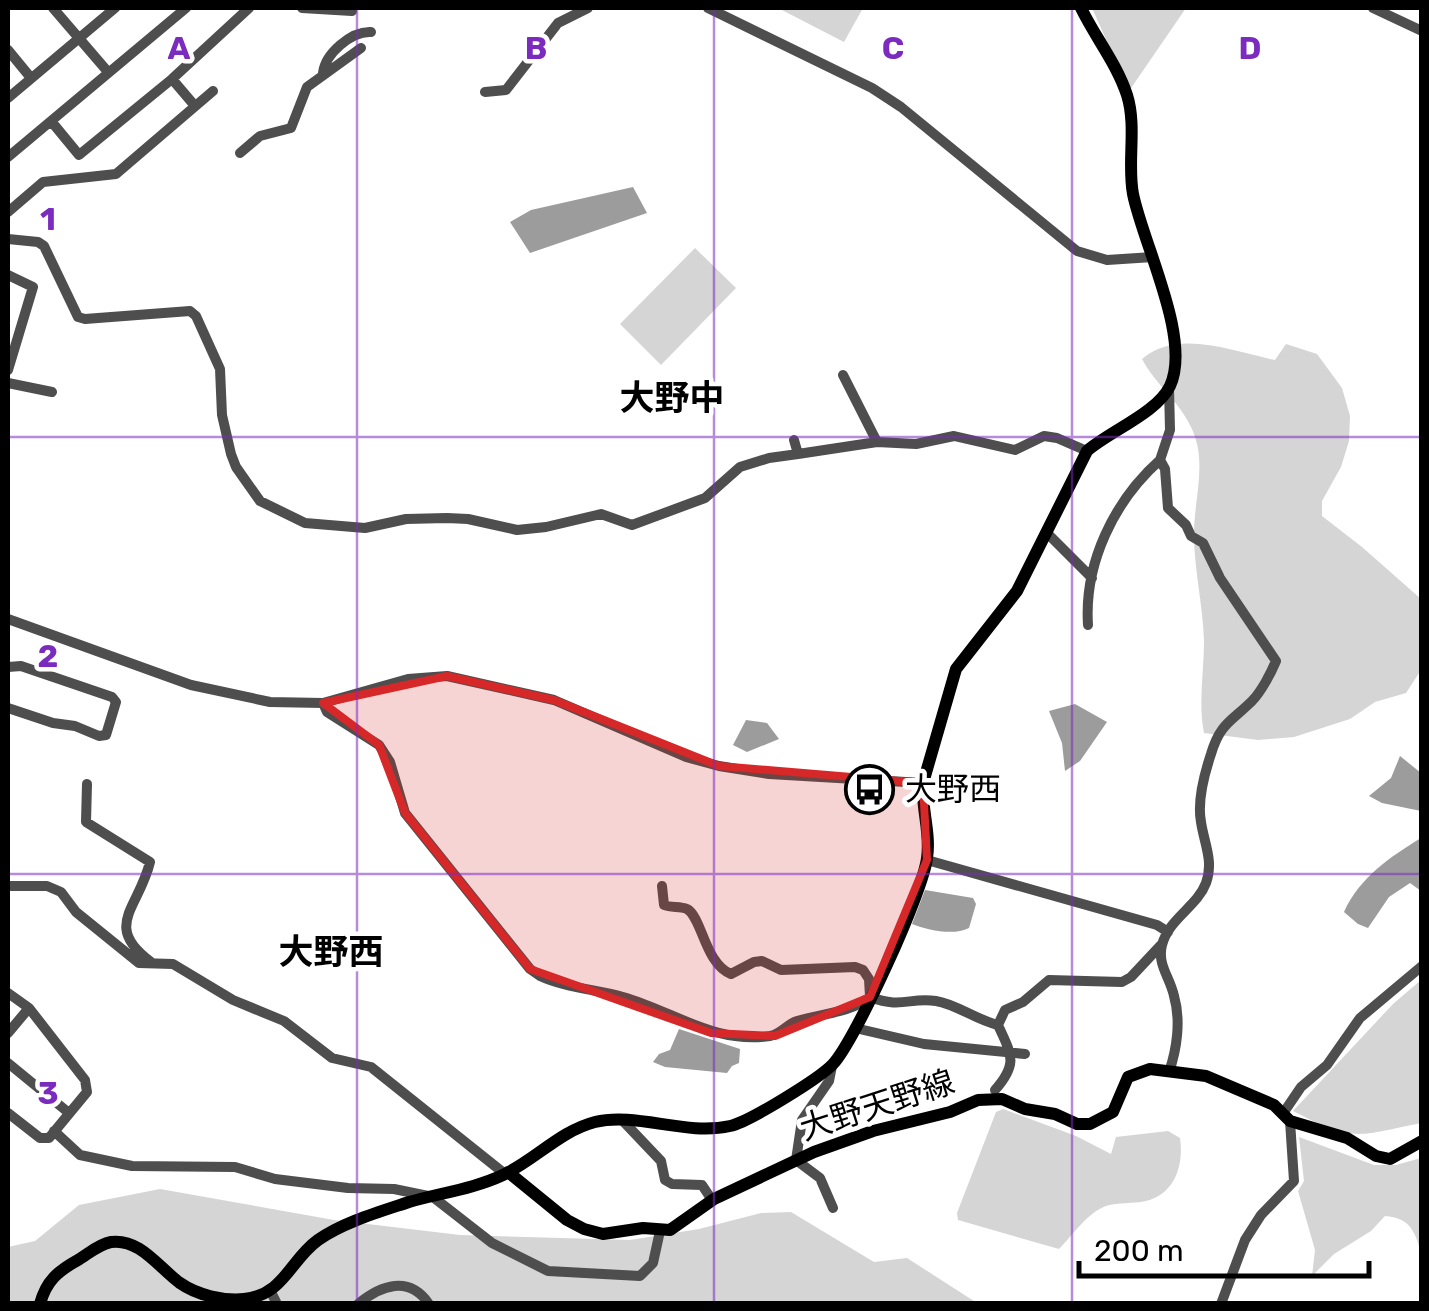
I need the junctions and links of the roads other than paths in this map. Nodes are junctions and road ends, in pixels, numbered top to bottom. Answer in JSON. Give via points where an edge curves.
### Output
{"nodes":[{"id":1,"x":54,"y":8,"type":"edge"},
{"id":2,"x":114,"y":8,"type":"edge"},
{"id":3,"x":186,"y":8,"type":"edge"},
{"id":4,"x":249,"y":8,"type":"edge"},
{"id":5,"x":302,"y":8,"type":"edge"},
{"id":6,"x":588,"y":8,"type":"edge"},
{"id":7,"x":708,"y":8,"type":"edge"},
{"id":8,"x":1081,"y":8,"type":"edge"},
{"id":9,"x":1373,"y":8,"type":"edge"},
{"id":10,"x":352,"y":9,"type":"edge"},
{"id":11,"x":372,"y":32,"type":"dead end"},
{"id":12,"x":1422,"y":32,"type":"edge"},
{"id":13,"x":351,"y":36,"type":"junction"},
{"id":14,"x":79,"y":38,"type":"junction"},
{"id":15,"x":361,"y":48,"type":"dead end"},
{"id":16,"x":8,"y":50,"type":"edge"},
{"id":17,"x":108,"y":72,"type":"junction"},
{"id":18,"x":323,"y":73,"type":"junction"},
{"id":19,"x":31,"y":78,"type":"junction"},
{"id":20,"x":172,"y":78,"type":"junction"},
{"id":21,"x":213,"y":91,"type":"dead end"},
{"id":22,"x":485,"y":92,"type":"dead end"},
{"id":23,"x":8,"y":98,"type":"edge"},
{"id":24,"x":196,"y":106,"type":"junction"},
{"id":25,"x":50,"y":120,"type":"junction"},
{"id":26,"x":240,"y":153,"type":"dead end"},
{"id":27,"x":8,"y":157,"type":"edge"},
{"id":28,"x":8,"y":212,"type":"edge"},
{"id":29,"x":8,"y":239,"type":"edge"},
{"id":30,"x":1153,"y":257,"type":"junction"},
{"id":31,"x":8,"y":275,"type":"edge"},
{"id":32,"x":8,"y":370,"type":"edge"},
{"id":33,"x":843,"y":375,"type":"dead end"},
{"id":34,"x":8,"y":383,"type":"edge"},
{"id":35,"x":1169,"y":388,"type":"junction"},
{"id":36,"x":52,"y":392,"type":"dead end"},
{"id":37,"x":794,"y":440,"type":"dead end"},
{"id":38,"x":877,"y":442,"type":"junction"},
{"id":39,"x":1087,"y":451,"type":"junction"},
{"id":40,"x":798,"y":454,"type":"junction"},
{"id":41,"x":1160,"y":460,"type":"junction"},
{"id":42,"x":1046,"y":532,"type":"junction"},
{"id":43,"x":1092,"y":578,"type":"junction"},
{"id":44,"x":8,"y":619,"type":"edge"},
{"id":45,"x":1088,"y":625,"type":"dead end"},
{"id":46,"x":8,"y":667,"type":"edge"},
{"id":47,"x":323,"y":702,"type":"junction"},
{"id":48,"x":8,"y":708,"type":"edge"},
{"id":49,"x":923,"y":783,"type":"junction"},
{"id":50,"x":86,"y":784,"type":"dead end"},
{"id":51,"x":928,"y":860,"type":"junction"},
{"id":52,"x":8,"y":886,"type":"edge"},
{"id":53,"x":662,"y":886,"type":"dead end"},
{"id":54,"x":1168,"y":932,"type":"junction"},
{"id":55,"x":1162,"y":944,"type":"junction"},
{"id":56,"x":156,"y":965,"type":"junction"},
{"id":57,"x":1422,"y":966,"type":"edge"},
{"id":58,"x":8,"y":993,"type":"edge"},
{"id":59,"x":870,"y":997,"type":"junction"},
{"id":60,"x":28,"y":1008,"type":"junction"},
{"id":61,"x":998,"y":1025,"type":"junction"},
{"id":62,"x":856,"y":1028,"type":"junction"},
{"id":63,"x":8,"y":1033,"type":"edge"},
{"id":64,"x":1012,"y":1052,"type":"junction"},
{"id":65,"x":1176,"y":1053,"type":"junction"},
{"id":66,"x":1025,"y":1054,"type":"dead end"},
{"id":67,"x":8,"y":1064,"type":"edge"},
{"id":68,"x":832,"y":1066,"type":"junction"},
{"id":69,"x":1169,"y":1072,"type":"junction"},
{"id":70,"x":1190,"y":1074,"type":"junction"},
{"id":71,"x":995,"y":1090,"type":"dead end"},
{"id":72,"x":8,"y":1112,"type":"edge"},
{"id":73,"x":69,"y":1113,"type":"junction"},
{"id":74,"x":1287,"y":1116,"type":"junction"},
{"id":75,"x":622,"y":1121,"type":"junction"},
{"id":76,"x":54,"y":1132,"type":"junction"},
{"id":77,"x":1422,"y":1141,"type":"edge"},
{"id":78,"x":796,"y":1160,"type":"junction"},
{"id":79,"x":506,"y":1173,"type":"junction"},
{"id":80,"x":433,"y":1197,"type":"junction"},
{"id":81,"x":712,"y":1200,"type":"junction"},
{"id":82,"x":833,"y":1208,"type":"dead end"},
{"id":83,"x":660,"y":1232,"type":"junction"},
{"id":84,"x":274,"y":1298,"type":"edge"},
{"id":85,"x":40,"y":1304,"type":"edge"},
{"id":86,"x":358,"y":1304,"type":"edge"},
{"id":87,"x":429,"y":1304,"type":"edge"},
{"id":88,"x":1222,"y":1304,"type":"edge"}],
"edges":[{"from":1,"to":14,"type":"street"},
{"from":2,"to":14,"type":"street"},
{"from":3,"to":17,"type":"street"},
{"from":4,"to":20,"type":"street"},
{"from":5,"to":10,"type":"street"},
{"from":6,"to":22,"type":"street","via":[[558,23],[506,90]]},
{"from":7,"to":30,"type":"street","via":[[901,106],[1078,251],[1107,260]]},
{"from":8,"to":30,"type":"main road","via":[[1127,97],[1133,192]]},
{"from":9,"to":12,"type":"street"},
{"from":10,"to":13,"type":"street"},
{"from":11,"to":13,"type":"street"},
{"from":13,"to":18,"type":"street"},
{"from":14,"to":17,"type":"street"},
{"from":14,"to":19,"type":"street"},
{"from":15,"to":18,"type":"street"},
{"from":16,"to":19,"type":"street"},
{"from":17,"to":25,"type":"street"},
{"from":18,"to":26,"type":"street","via":[[307,87],[291,128],[260,136]]},
{"from":19,"to":23,"type":"street"},
{"from":20,"to":24,"type":"street"},
{"from":20,"to":25,"type":"street","via":[[79,155]]},
{"from":21,"to":24,"type":"street"},
{"from":24,"to":28,"type":"street","via":[[116,174],[42,182]]},
{"from":25,"to":27,"type":"street"},
{"from":29,"to":40,"type":"street","via":[[44,246],[78,317],[190,311],[196,316],[220,370],[222,415],[236,467],[260,501],[305,523],[366,528],[406,519],[468,518],[517,530],[601,514],[632,525],[705,498],[740,467]]},
{"from":30,"to":35,"type":"main road","via":[[1176,358]]},
{"from":31,"to":32,"type":"street","via":[[33,287]]},
{"from":33,"to":38,"type":"street"},
{"from":34,"to":36,"type":"street"},
{"from":35,"to":39,"type":"main road","via":[[1149,410]]},
{"from":35,"to":41,"type":"street","via":[[1170,430]]},
{"from":37,"to":40,"type":"street"},
{"from":38,"to":39,"type":"street","via":[[916,444],[954,436],[1015,450],[1044,436]]},
{"from":38,"to":40,"type":"street"},
{"from":39,"to":42,"type":"main road"},
{"from":41,"to":43,"type":"street","via":[[1127,496],[1099,546]]},
{"from":41,"to":54,"type":"street","via":[[1171,514],[1202,543],[1276,661],[1212,750],[1200,804],[1207,879]]},
{"from":42,"to":43,"type":"street"},
{"from":42,"to":49,"type":"main road","via":[[1017,591],[956,669]]},
{"from":43,"to":45,"type":"street"},
{"from":44,"to":47,"type":"street","via":[[191,685],[270,702]]},
{"from":46,"to":48,"type":"street","via":[[116,702],[106,735],[100,736]]},
{"from":47,"to":49,"type":"street","via":[[408,679],[447,676],[554,700],[720,766]]},
{"from":47,"to":59,"type":"street","via":[[326,712],[379,744],[405,813],[540,976],[748,1039],[775,1036],[794,1021],[828,1016]]},
{"from":49,"to":51,"type":"main road"},
{"from":50,"to":56,"type":"street","via":[[86,822],[150,862],[125,934]]},
{"from":51,"to":54,"type":"street"},
{"from":51,"to":59,"type":"main road"},
{"from":52,"to":56,"type":"street","via":[[62,892],[125,954]]},
{"from":53,"to":59,"type":"street","via":[[664,905],[692,912],[724,972],[754,962],[781,970],[855,968],[869,978]]},
{"from":54,"to":55,"type":"street"},
{"from":55,"to":61,"type":"street","via":[[1122,982],[1042,982],[1005,1010]]},
{"from":55,"to":65,"type":"street","via":[[1162,970],[1177,1005]]},
{"from":56,"to":79,"type":"street","via":[[173,964],[284,1021],[332,1058],[385,1075]]},
{"from":57,"to":74,"type":"street","via":[[1360,1018],[1301,1088]]},
{"from":58,"to":60,"type":"street"},
{"from":59,"to":61,"type":"street","via":[[895,1005],[938,1001]]},
{"from":59,"to":62,"type":"main road"},
{"from":60,"to":63,"type":"street"},
{"from":60,"to":73,"type":"street","via":[[85,1080],[87,1092]]},
{"from":61,"to":64,"type":"street"},
{"from":62,"to":64,"type":"street","via":[[924,1044]]},
{"from":62,"to":68,"type":"main road"},
{"from":64,"to":66,"type":"street"},
{"from":64,"to":71,"type":"street"},
{"from":65,"to":69,"type":"street"},
{"from":65,"to":70,"type":"street"},
{"from":67,"to":73,"type":"street"},
{"from":68,"to":75,"type":"main road","via":[[732,1126],[698,1130]]},
{"from":68,"to":78,"type":"street","via":[[830,1081],[802,1120]]},
{"from":69,"to":70,"type":"main road","name":"大野天野線"},
{"from":69,"to":78,"type":"main road","name":"大野天野線","via":[[1134,1073],[1113,1112],[1090,1124],[987,1098]]},
{"from":70,"to":74,"type":"main road","name":"大野天野線"},
{"from":72,"to":76,"type":"street","via":[[40,1138]]},
{"from":73,"to":76,"type":"street"},
{"from":74,"to":77,"type":"main road","name":"大野天野線","via":[[1390,1159]]},
{"from":74,"to":88,"type":"street","via":[[1294,1181],[1245,1240]]},
{"from":75,"to":79,"type":"main road","via":[[596,1122],[567,1134]]},
{"from":75,"to":81,"type":"street","via":[[662,1162],[665,1180],[702,1185]]},
{"from":76,"to":80,"type":"street","via":[[80,1155],[132,1166],[235,1167],[275,1180]]},
{"from":78,"to":81,"type":"main road","name":"大野天野線"},
{"from":78,"to":82,"type":"street","via":[[820,1178]]},
{"from":79,"to":80,"type":"main road"},
{"from":79,"to":83,"type":"main road","name":"大野天野線","via":[[584,1229]]},
{"from":80,"to":83,"type":"street","via":[[492,1243],[559,1273],[640,1276],[653,1263]]},
{"from":80,"to":84,"type":"main road","via":[[329,1233],[305,1251]]},
{"from":81,"to":83,"type":"main road","name":"大野天野線"},
{"from":84,"to":85,"type":"main road","via":[[206,1296],[182,1285],[141,1249],[106,1242],[58,1272]]},
{"from":86,"to":87,"type":"street","via":[[390,1284],[410,1287]]}]}
